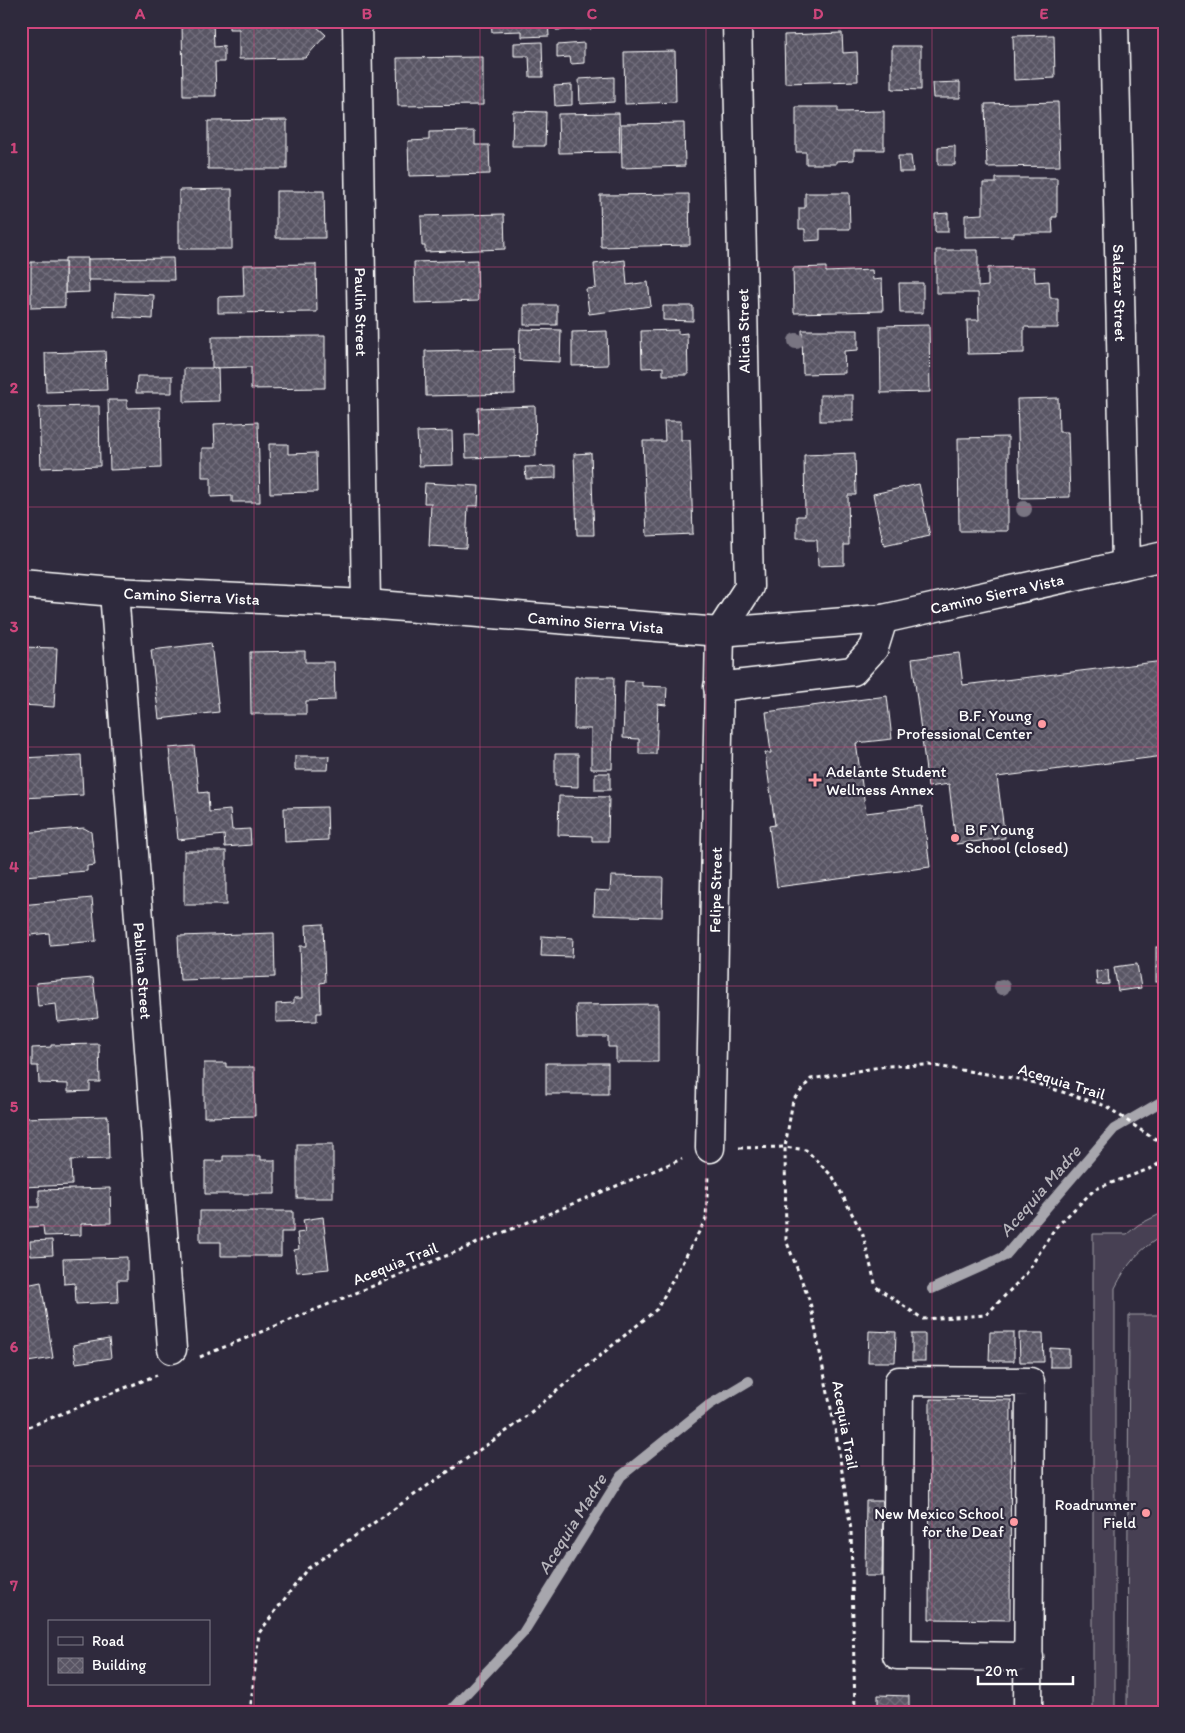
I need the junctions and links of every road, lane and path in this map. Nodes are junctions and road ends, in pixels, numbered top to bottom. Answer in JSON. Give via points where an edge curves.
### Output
{"nodes":[{"id":1,"x":357,"y":21,"type":"edge"},
{"id":2,"x":737,"y":21,"type":"edge"},
{"id":3,"x":1114,"y":21,"type":"edge"},
{"id":4,"x":1164,"y":556,"type":"edge"},
{"id":5,"x":1126,"y":564,"type":"junction"},
{"id":6,"x":21,"y":584,"type":"edge"},
{"id":7,"x":114,"y":592,"type":"junction"},
{"id":8,"x":366,"y":604,"type":"junction"},
{"id":9,"x":883,"y":619,"type":"junction"},
{"id":10,"x":720,"y":632,"type":"junction"},
{"id":11,"x":718,"y":686,"type":"junction"},
{"id":12,"x":1164,"y":1143,"type":"edge"},
{"id":13,"x":785,"y":1147,"type":"junction"},
{"id":14,"x":710,"y":1148,"type":"junction"},
{"id":15,"x":1164,"y":1160,"type":"edge"},
{"id":16,"x":184,"y":1354,"type":"joint"},
{"id":17,"x":159,"y":1374,"type":"dead end"},
{"id":18,"x":21,"y":1430,"type":"edge"},
{"id":19,"x":1029,"y":1657,"type":"junction"},
{"id":20,"x":250,"y":1712,"type":"edge"},
{"id":21,"x":855,"y":1712,"type":"edge"},
{"id":22,"x":1028,"y":1712,"type":"edge"}],
"edges":[{"from":1,"to":8,"type":"street","name":"Paulin Street"},
{"from":2,"to":10,"type":"street","name":"Alicia Street","via":[[749,587]]},
{"from":3,"to":5,"type":"street","name":"Salazar Street"},
{"from":4,"to":5,"type":"street","name":"Camino Sierra Vista"},
{"from":5,"to":9,"type":"street","name":"Camino Sierra Vista"},
{"from":6,"to":7,"type":"street","name":"Camino Sierra Vista"},
{"from":7,"to":8,"type":"street","name":"Camino Sierra Vista"},
{"from":7,"to":16,"type":"street","name":"Pablina Street"},
{"from":8,"to":10,"type":"street","name":"Camino Sierra Vista"},
{"from":9,"to":10,"type":"street","name":"Camino Sierra Vista"},
{"from":9,"to":11,"type":"street","via":[[874,648],[853,671]]},
{"from":10,"to":11,"type":"street","name":"Felipe Street"},
{"from":11,"to":14,"type":"street","name":"Felipe Street"},
{"from":12,"to":13,"type":"path","name":"Acequia Trail","via":[[1106,1106],[1025,1080],[930,1065],[886,1066],[812,1079],[793,1100]]},
{"from":13,"to":14,"type":"path","name":"Acequia Trail"},
{"from":13,"to":15,"type":"path","via":[[806,1150],[833,1177],[862,1235],[876,1287],[923,1319],[986,1314],[1026,1274],[1055,1228],[1095,1189],[1152,1168]]},
{"from":13,"to":21,"type":"path","name":"Acequia Trail","via":[[786,1240],[810,1302],[851,1530]]},
{"from":14,"to":16,"type":"path","name":"Acequia Trail"},
{"from":14,"to":20,"type":"path","via":[[706,1219],[656,1309],[514,1426],[307,1569],[259,1633]]},
{"from":17,"to":18,"type":"path"},
{"from":19,"to":19,"type":"street","via":[[897,1655],[899,1381],[1030,1382]]},
{"from":19,"to":22,"type":"street"}]}
